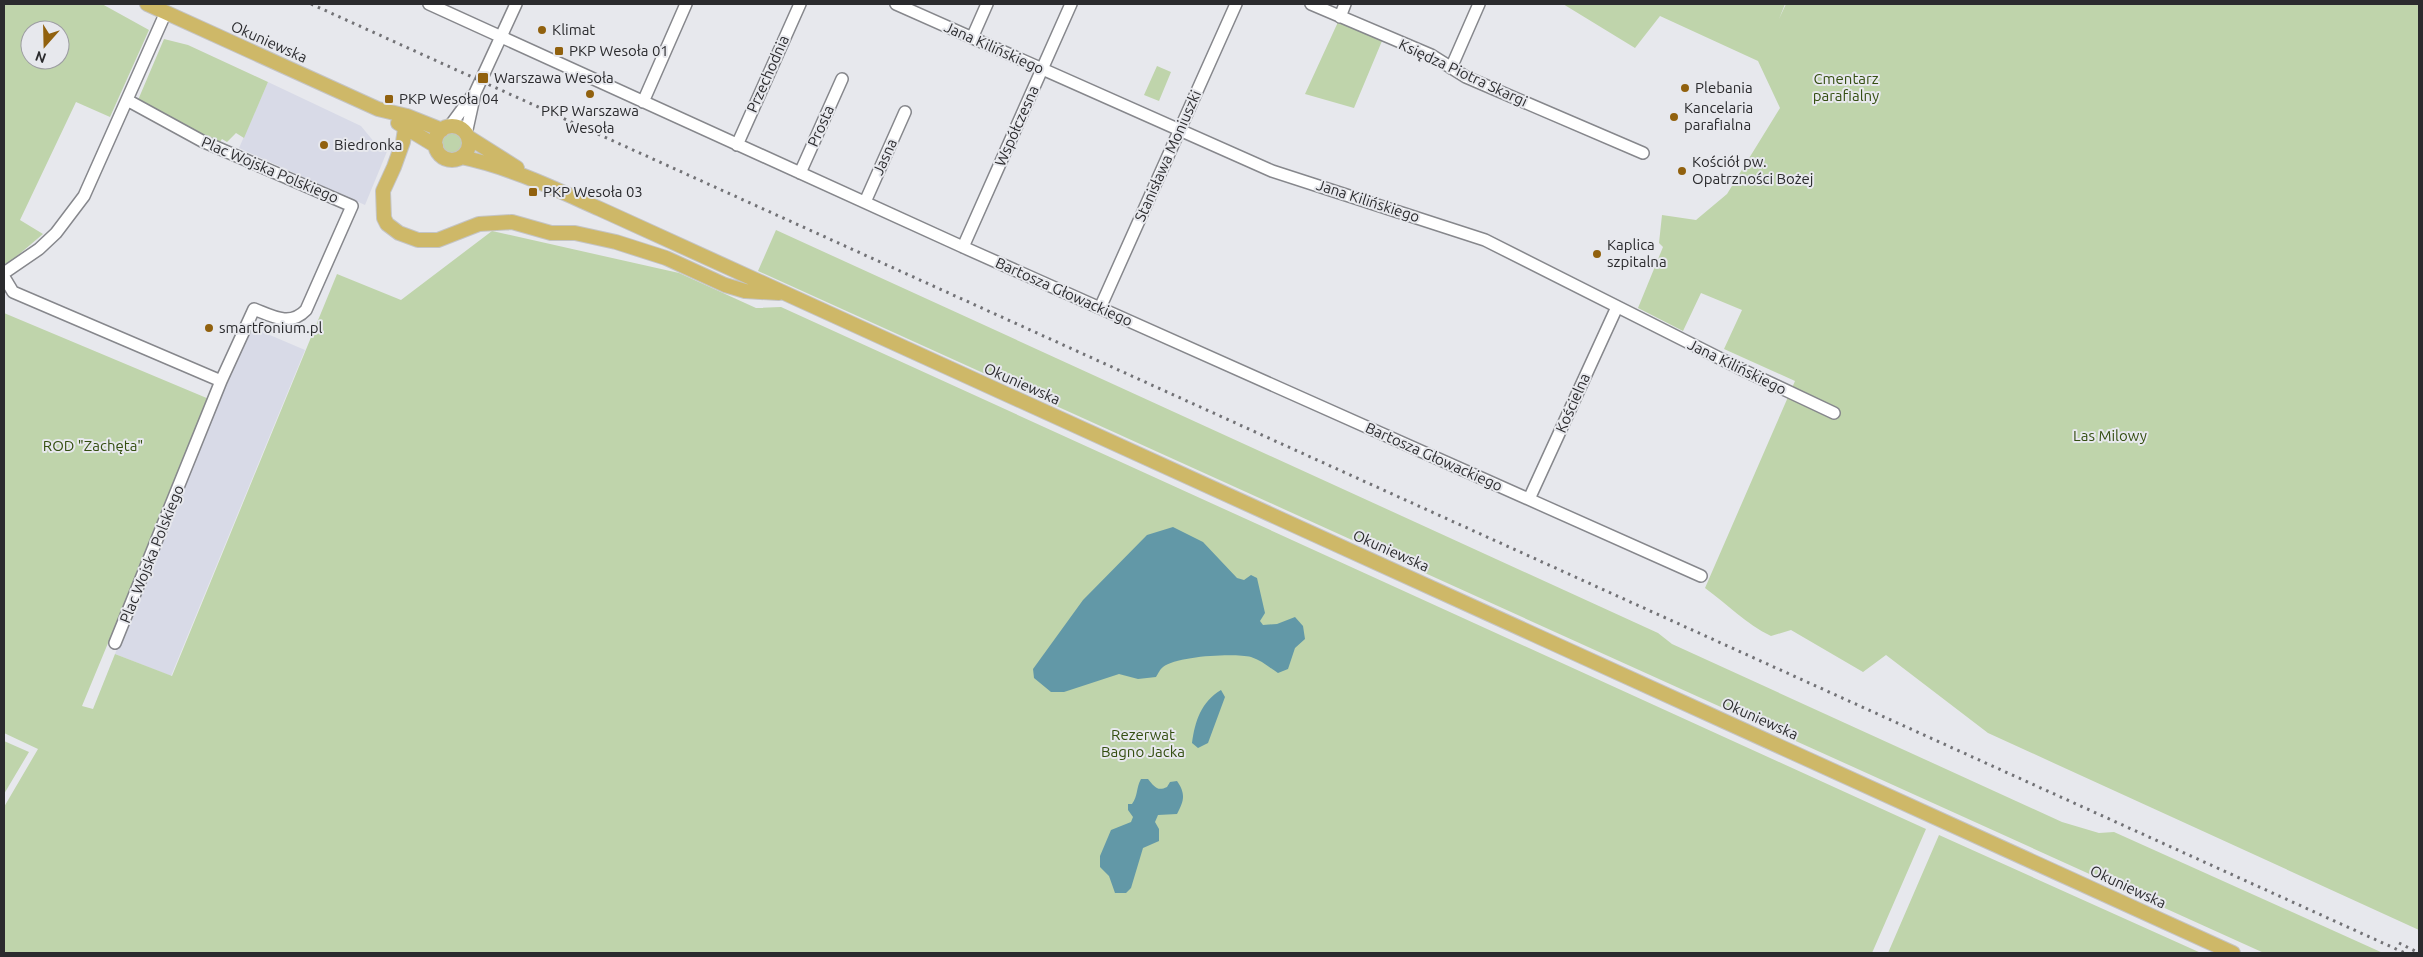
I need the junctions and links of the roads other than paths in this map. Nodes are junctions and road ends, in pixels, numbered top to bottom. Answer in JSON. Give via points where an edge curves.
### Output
{"nodes":[{"id":1,"x":147,"y":4,"type":"edge"},
{"id":2,"x":429,"y":4,"type":"edge"},
{"id":3,"x":516,"y":4,"type":"edge"},
{"id":4,"x":686,"y":4,"type":"edge"},
{"id":5,"x":800,"y":4,"type":"edge"},
{"id":6,"x":896,"y":4,"type":"edge"},
{"id":7,"x":987,"y":4,"type":"edge"},
{"id":8,"x":1071,"y":4,"type":"edge"},
{"id":9,"x":1236,"y":4,"type":"edge"},
{"id":10,"x":1311,"y":4,"type":"edge"},
{"id":11,"x":1345,"y":4,"type":"edge"},
{"id":12,"x":1479,"y":4,"type":"edge"},
{"id":13,"x":166,"y":12,"type":"junction"},
{"id":14,"x":1340,"y":17,"type":"junction"},
{"id":15,"x":500,"y":38,"type":"junction"},
{"id":16,"x":972,"y":38,"type":"junction"},
{"id":17,"x":1450,"y":68,"type":"junction"},
{"id":18,"x":1042,"y":70,"type":"junction"},
{"id":19,"x":842,"y":79,"type":"dead end"},
{"id":20,"x":475,"y":93,"type":"junction"},
{"id":21,"x":127,"y":100,"type":"junction"},
{"id":22,"x":643,"y":102,"type":"junction"},
{"id":23,"x":905,"y":112,"type":"dead end"},
{"id":24,"x":406,"y":122,"type":"junction"},
{"id":25,"x":446,"y":128,"type":"junction"},
{"id":26,"x":1179,"y":131,"type":"junction"},
{"id":27,"x":467,"y":135,"type":"junction"},
{"id":28,"x":737,"y":145,"type":"junction"},
{"id":29,"x":436,"y":146,"type":"junction"},
{"id":30,"x":1643,"y":153,"type":"dead end"},
{"id":31,"x":461,"y":157,"type":"junction"},
{"id":32,"x":800,"y":173,"type":"junction"},
{"id":33,"x":534,"y":180,"type":"junction"},
{"id":34,"x":865,"y":202,"type":"junction"},
{"id":35,"x":963,"y":247,"type":"junction"},
{"id":36,"x":4,"y":273,"type":"edge"},
{"id":37,"x":4,"y":277,"type":"edge"},
{"id":38,"x":783,"y":292,"type":"junction"},
{"id":39,"x":1617,"y":307,"type":"junction"},
{"id":40,"x":1100,"y":308,"type":"junction"},
{"id":41,"x":221,"y":381,"type":"junction"},
{"id":42,"x":1834,"y":413,"type":"dead end"},
{"id":43,"x":1530,"y":499,"type":"junction"},
{"id":44,"x":1701,"y":576,"type":"dead end"},
{"id":45,"x":115,"y":644,"type":"dead end"},
{"id":46,"x":2233,"y":953,"type":"edge"}],
"edges":[{"from":1,"to":13,"type":"main road","name":"Okuniewska"},
{"from":2,"to":15,"type":"street","name":"Bartosza Głowackiego"},
{"from":3,"to":15,"type":"street"},
{"from":4,"to":22,"type":"street"},
{"from":5,"to":28,"type":"street","name":"Przechodnia"},
{"from":6,"to":16,"type":"street","name":"Jana Kilińskiego"},
{"from":7,"to":16,"type":"street"},
{"from":8,"to":18,"type":"street","name":"Współczesna"},
{"from":9,"to":26,"type":"street","name":"Stanisława Moniuszki"},
{"from":10,"to":14,"type":"street","name":"Księdza Piotra Skargi"},
{"from":11,"to":14,"type":"street"},
{"from":12,"to":17,"type":"street"},
{"from":13,"to":21,"type":"street"},
{"from":13,"to":24,"type":"main road","name":"Okuniewska"},
{"from":14,"to":17,"type":"street","name":"Księdza Piotra Skargi","via":[[1431,55]]},
{"from":15,"to":20,"type":"street"},
{"from":15,"to":22,"type":"street","name":"Bartosza Głowackiego"},
{"from":16,"to":18,"type":"street","name":"Jana Kilińskiego"},
{"from":17,"to":30,"type":"street","name":"Księdza Piotra Skargi"},
{"from":18,"to":26,"type":"street","name":"Jana Kilińskiego"},
{"from":18,"to":35,"type":"street","name":"Współczesna"},
{"from":19,"to":32,"type":"street","name":"Prosta"},
{"from":20,"to":25,"type":"street"},
{"from":20,"to":27,"type":"street"},
{"from":21,"to":36,"type":"street","via":[[78,205],[39,249]]},
{"from":21,"to":41,"type":"street","name":"Plac Wojska Polskiego","via":[[202,141],[352,206],[308,308],[287,320],[254,309]]},
{"from":22,"to":28,"type":"street","name":"Bartosza Głowackiego"},
{"from":23,"to":34,"type":"street","name":"Jasna"},
{"from":24,"to":25,"type":"main road","name":"Okuniewska"},
{"from":24,"to":29,"type":"main road","name":"Okuniewska"},
{"from":24,"to":38,"type":"main road","via":[[382,203],[387,224],[406,236],[438,240],[479,224],[512,222],[551,233],[616,242],[666,258],[745,292]]},
{"from":25,"to":27,"type":"main road","via":[[456,127]]},
{"from":25,"to":29,"type":"main road","via":[[436,137]]},
{"from":26,"to":39,"type":"street","name":"Jana Kilińskiego","via":[[1272,171],[1485,240]]},
{"from":26,"to":40,"type":"street","name":"Stanisława Moniuszki"},
{"from":27,"to":31,"type":"main road","via":[[468,146]]},
{"from":27,"to":33,"type":"main road","name":"Okuniewska"},
{"from":28,"to":32,"type":"street","name":"Bartosza Głowackiego"},
{"from":29,"to":31,"type":"main road","via":[[448,159]]},
{"from":31,"to":33,"type":"main road","name":"Okuniewska"},
{"from":32,"to":34,"type":"street","name":"Bartosza Głowackiego"},
{"from":33,"to":38,"type":"main road","name":"Okuniewska"},
{"from":34,"to":35,"type":"street","name":"Bartosza Głowackiego"},
{"from":35,"to":40,"type":"street","name":"Bartosza Głowackiego"},
{"from":37,"to":41,"type":"street","via":[[13,292]]},
{"from":38,"to":46,"type":"main road","name":"Okuniewska"},
{"from":39,"to":42,"type":"street","name":"Jana Kilińskiego"},
{"from":39,"to":43,"type":"street","name":"Kościelna"},
{"from":40,"to":43,"type":"street","name":"Bartosza Głowackiego"},
{"from":41,"to":45,"type":"street","name":"Plac Wojska Polskiego"},
{"from":43,"to":44,"type":"street","name":"Bartosza Głowackiego"}]}
